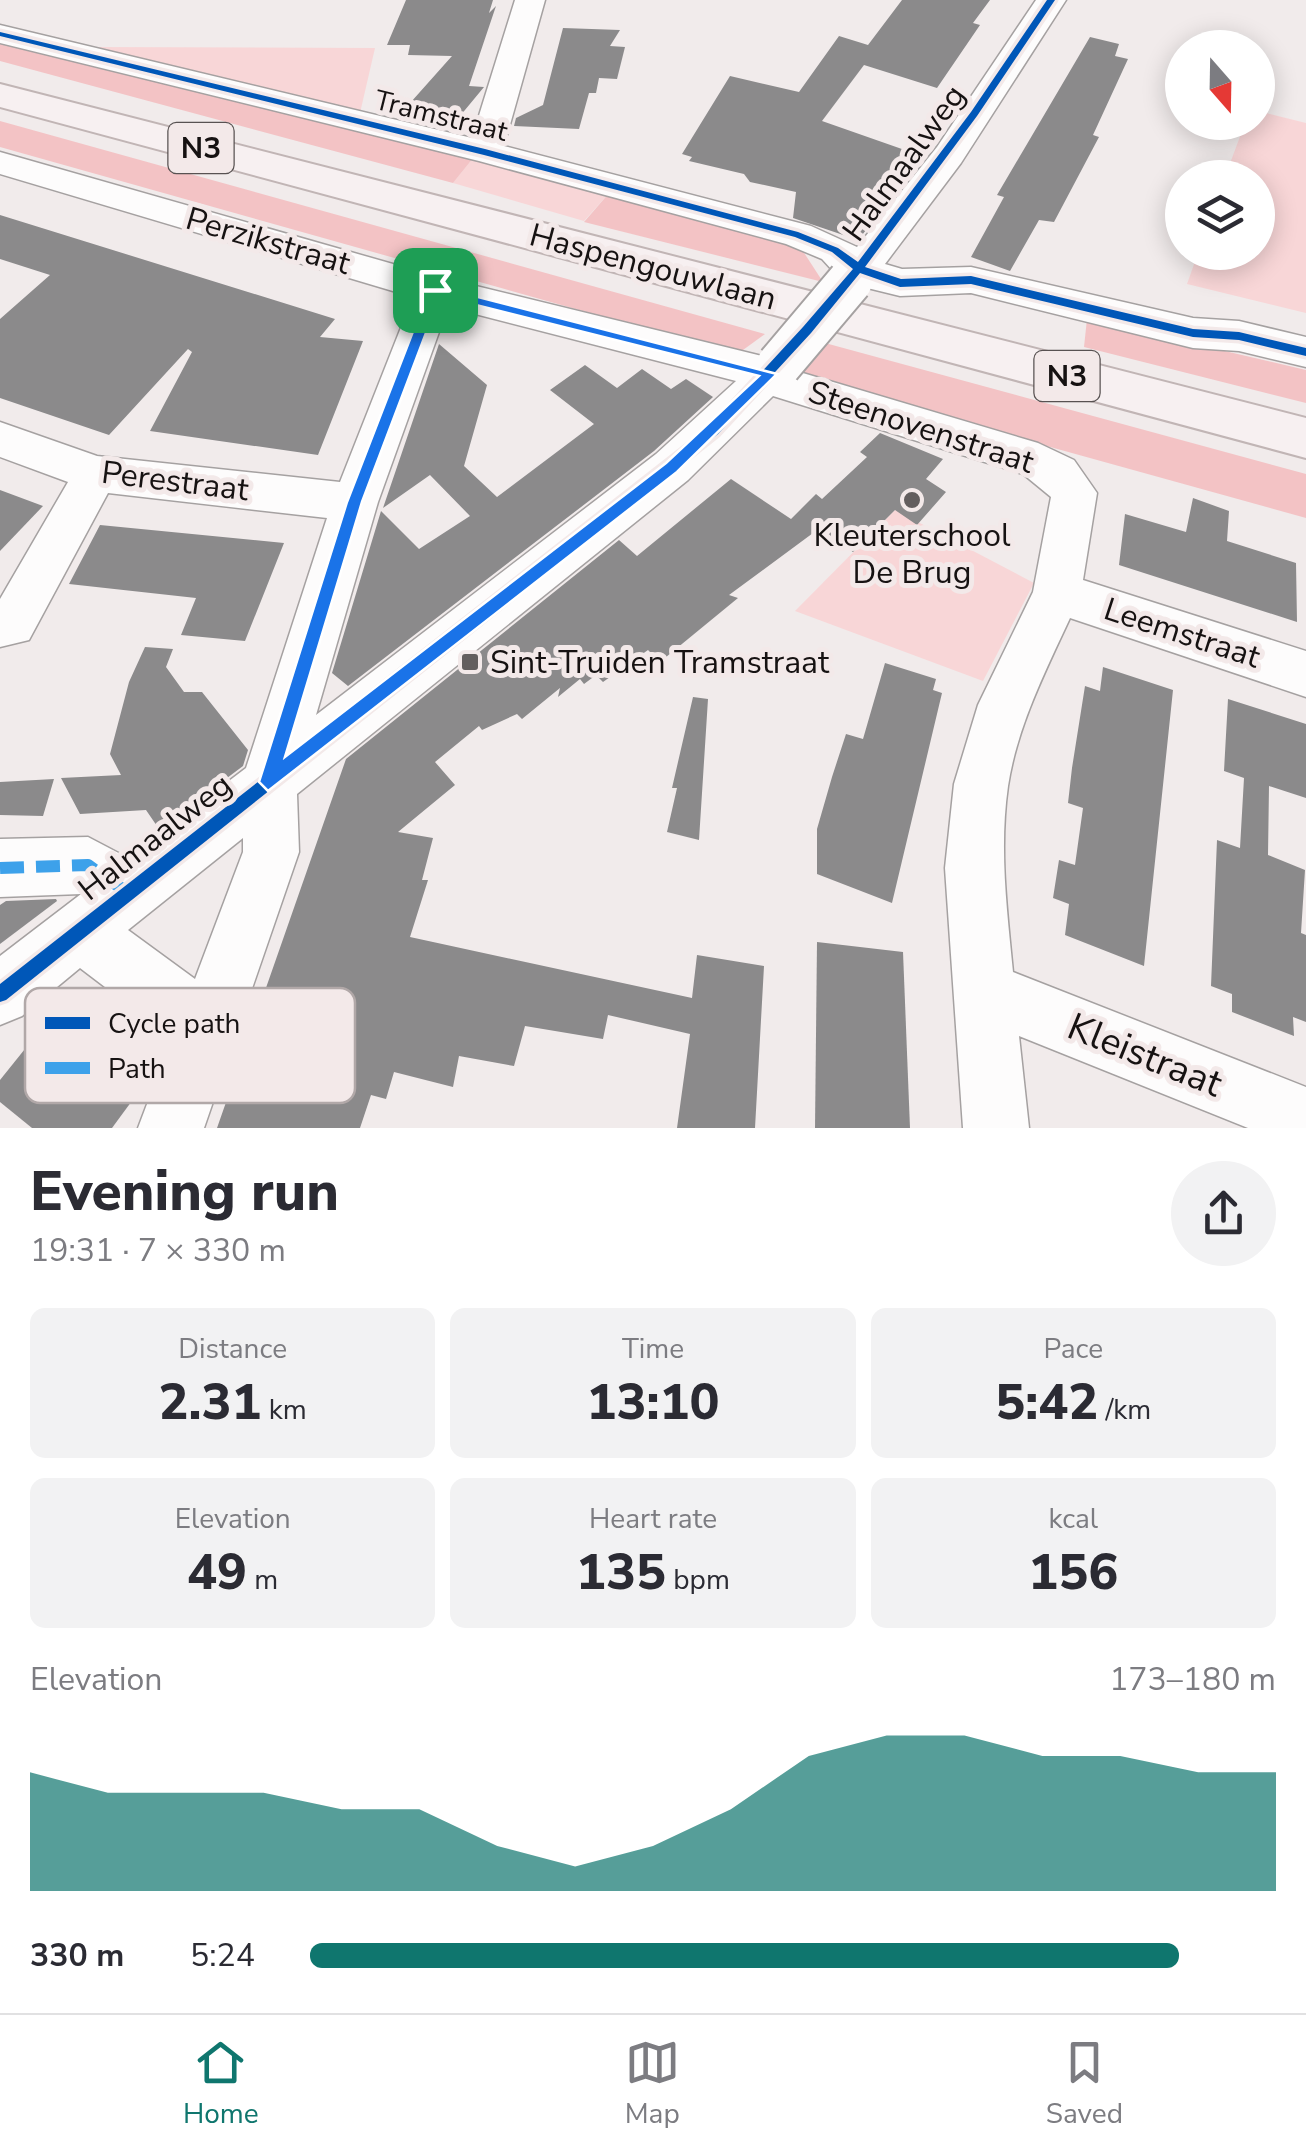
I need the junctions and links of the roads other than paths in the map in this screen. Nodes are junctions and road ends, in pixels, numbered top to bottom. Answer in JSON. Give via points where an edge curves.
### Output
{"nodes":[{"id":1,"x":530,"y":0,"type":"edge"},
{"id":2,"x":1050,"y":0,"type":"edge"},
{"id":3,"x":0,"y":34,"type":"edge"},
{"id":4,"x":0,"y":95,"type":"edge"},
{"id":5,"x":485,"y":152,"type":"junction"},
{"id":6,"x":0,"y":163,"type":"edge"},
{"id":7,"x":858,"y":271,"type":"junction"},
{"id":8,"x":435,"y":290,"type":"junction"},
{"id":9,"x":1306,"y":352,"type":"edge"},
{"id":10,"x":772,"y":372,"type":"junction"},
{"id":11,"x":0,"y":438,"type":"edge"},
{"id":12,"x":1306,"y":438,"type":"edge"},
{"id":13,"x":96,"y":474,"type":"junction"},
{"id":14,"x":354,"y":502,"type":"junction"},
{"id":15,"x":1057,"y":593,"type":"junction"},
{"id":16,"x":0,"y":626,"type":"edge"},
{"id":17,"x":1306,"y":674,"type":"edge"},
{"id":18,"x":268,"y":782,"type":"junction"},
{"id":19,"x":0,"y":868,"type":"edge"},
{"id":20,"x":128,"y":893,"type":"junction"},
{"id":21,"x":80,"y":931,"type":"junction"},
{"id":22,"x":157,"y":988,"type":"edge"},
{"id":23,"x":222,"y":988,"type":"edge"},
{"id":24,"x":983,"y":991,"type":"junction"},
{"id":25,"x":0,"y":994,"type":"edge"},
{"id":26,"x":179,"y":1103,"type":"edge"},
{"id":27,"x":1306,"y":1120,"type":"edge"},
{"id":28,"x":170,"y":1128,"type":"edge"},
{"id":29,"x":996,"y":1128,"type":"edge"}],
"edges":[{"from":1,"to":5,"type":"street","name":"Tramstraat"},
{"from":2,"to":7,"type":"street","name":"Halmaalweg","via":[[949,155]]},
{"from":3,"to":5,"type":"street","name":"Tramstraat"},
{"from":4,"to":12,"type":"main road","name":"Haspengouwlaan","number":"N3"},
{"from":5,"to":7,"type":"street","name":"Tramstraat","via":[[798,236],[835,250]]},
{"from":6,"to":8,"type":"street","name":"Perzikstraat"},
{"from":7,"to":9,"type":"street","name":"Tramstraat","via":[[900,283],[971,280],[1193,333]]},
{"from":7,"to":10,"type":"street","name":"Halmaalweg","bridge":true},
{"from":8,"to":10,"type":"street","name":"Perzikstraat"},
{"from":8,"to":14,"type":"street"},
{"from":10,"to":15,"type":"street","name":"Steenovenstraat","via":[[1058,473],[1074,494]]},
{"from":10,"to":18,"type":"street","name":"Halmaalweg","via":[[672,467]]},
{"from":11,"to":13,"type":"street","name":"Perestraat"},
{"from":13,"to":14,"type":"street","name":"Perestraat"},
{"from":13,"to":16,"type":"street","via":[[12,624]]},
{"from":14,"to":18,"type":"street"},
{"from":15,"to":17,"type":"street","name":"Leemstraat"},
{"from":15,"to":24,"type":"street","name":"Steenovenstraat","via":[[1004,705],[981,784],[974,868]]},
{"from":18,"to":20,"type":"street","name":"Halmaalweg"},
{"from":18,"to":23,"type":"street","via":[[270,852]]},
{"from":19,"to":20,"type":"street","via":[[88,864]]},
{"from":20,"to":21,"type":"street","name":"Halmaalweg"},
{"from":21,"to":22,"type":"street"},
{"from":21,"to":25,"type":"street","name":"Halmaalweg"},
{"from":24,"to":27,"type":"street","name":"Kleistraat"},
{"from":24,"to":29,"type":"street","name":"Steenovenstraat"},
{"from":26,"to":28,"type":"street"}]}
